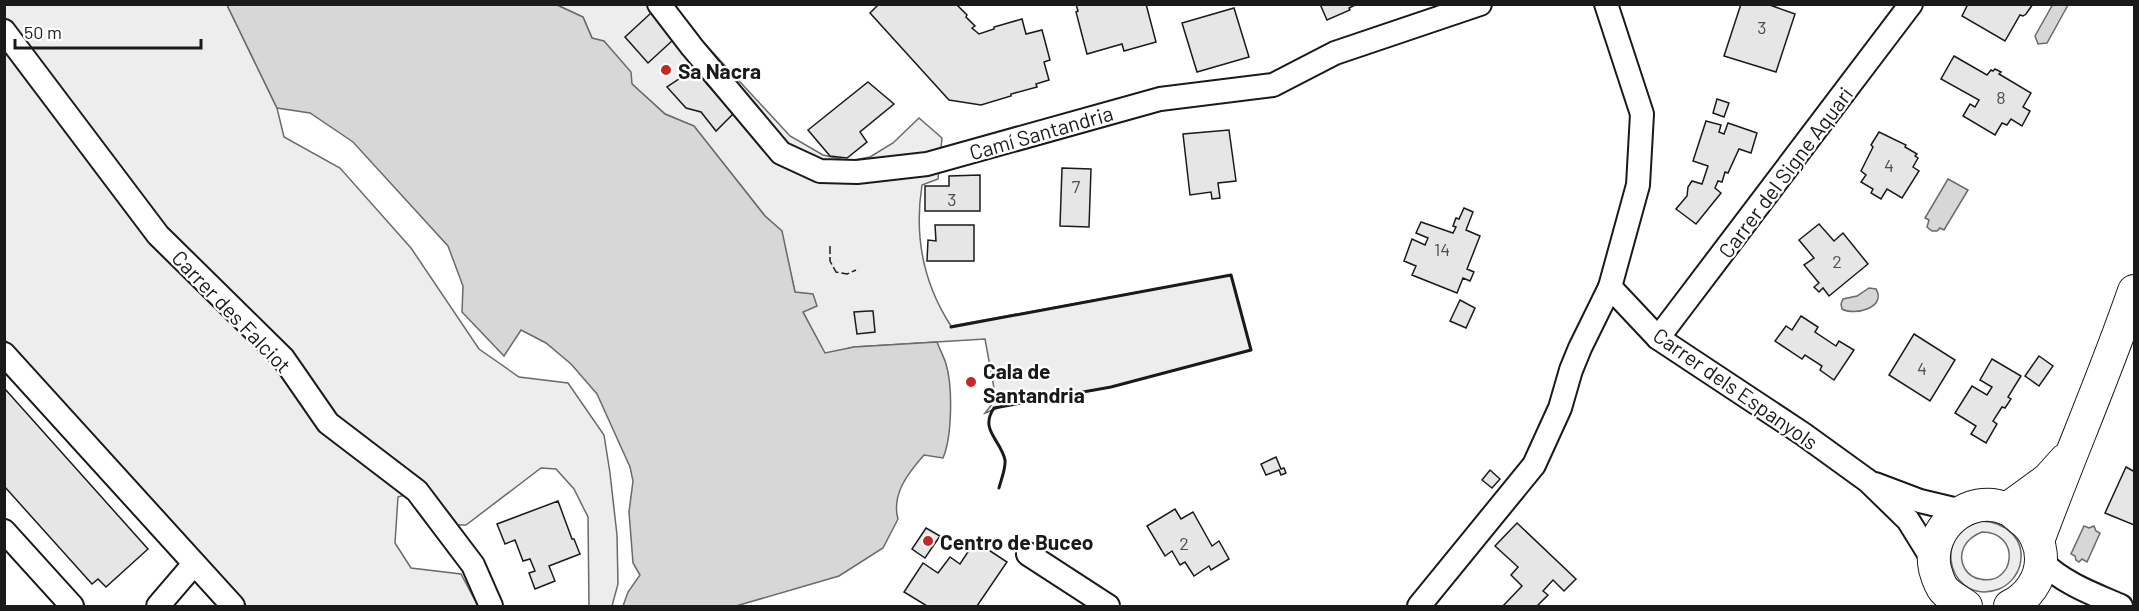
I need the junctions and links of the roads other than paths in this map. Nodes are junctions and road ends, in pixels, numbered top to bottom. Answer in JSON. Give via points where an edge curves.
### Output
{"nodes":[{"id":1,"x":659,"y":4,"type":"edge"},
{"id":2,"x":1480,"y":4,"type":"edge"},
{"id":3,"x":1606,"y":4,"type":"edge"},
{"id":4,"x":1911,"y":4,"type":"edge"},
{"id":5,"x":6,"y":35,"type":"edge"},
{"id":6,"x":1610,"y":287,"type":"junction"},
{"id":7,"x":2134,"y":291,"type":"edge"},
{"id":8,"x":1658,"y":338,"type":"junction"},
{"id":9,"x":4,"y":354,"type":"edge"},
{"id":10,"x":2070,"y":455,"type":"junction"},
{"id":11,"x":1868,"y":481,"type":"junction"},
{"id":12,"x":2007,"y":509,"type":"junction"},
{"id":13,"x":1962,"y":511,"type":"junction"},
{"id":14,"x":4,"y":531,"type":"edge"},
{"id":15,"x":1028,"y":554,"type":"dead end"},
{"id":16,"x":194,"y":564,"type":"junction"},
{"id":17,"x":2030,"y":574,"type":"edge"},
{"id":18,"x":1946,"y":591,"type":"edge"},
{"id":19,"x":72,"y":606,"type":"edge"},
{"id":20,"x":158,"y":606,"type":"edge"},
{"id":21,"x":233,"y":606,"type":"edge"},
{"id":22,"x":491,"y":606,"type":"edge"},
{"id":23,"x":1108,"y":606,"type":"edge"},
{"id":24,"x":1419,"y":606,"type":"edge"},
{"id":25,"x":2121,"y":606,"type":"edge"}],
"edges":[{"from":1,"to":2,"type":"street","name":"Camí Santandria","via":[[781,153],[820,171],[857,172],[927,164],[1160,99],[1273,85],[1335,53]]},
{"from":3,"to":6,"type":"street","via":[[1642,114],[1638,185]]},
{"from":4,"to":8,"type":"street","name":"Carrer del Signe Aquari"},
{"from":5,"to":22,"type":"street","name":"Carrer des Falciot","via":[[158,235],[284,358],[328,423],[417,491],[473,565]]},
{"from":6,"to":8,"type":"street","name":"Carrer dels Espanyols"},
{"from":6,"to":24,"type":"street","via":[[1580,348],[1560,408],[1534,465]]},
{"from":7,"to":10,"type":"main road"},
{"from":8,"to":11,"type":"street","name":"Carrer dels Espanyols"},
{"from":9,"to":16,"type":"street"},
{"from":10,"to":12,"type":"main road","via":[[2048,479]]},
{"from":10,"to":17,"type":"main road"},
{"from":11,"to":13,"type":"street","name":"Carrer dels Espanyols","via":[[1920,501]]},
{"from":11,"to":18,"type":"street","name":"Carrer dels Espanyols","via":[[1908,520]]},
{"from":12,"to":13,"type":"main road","via":[[1985,505]]},
{"from":12,"to":17,"type":"main road","via":[[2029,525]]},
{"from":13,"to":18,"type":"main road","via":[[1948,522],[1936,542]]},
{"from":14,"to":19,"type":"street"},
{"from":15,"to":23,"type":"street"},
{"from":16,"to":20,"type":"street"},
{"from":16,"to":21,"type":"street"},
{"from":17,"to":25,"type":"street","via":[[2056,587],[2080,588]]}]}
